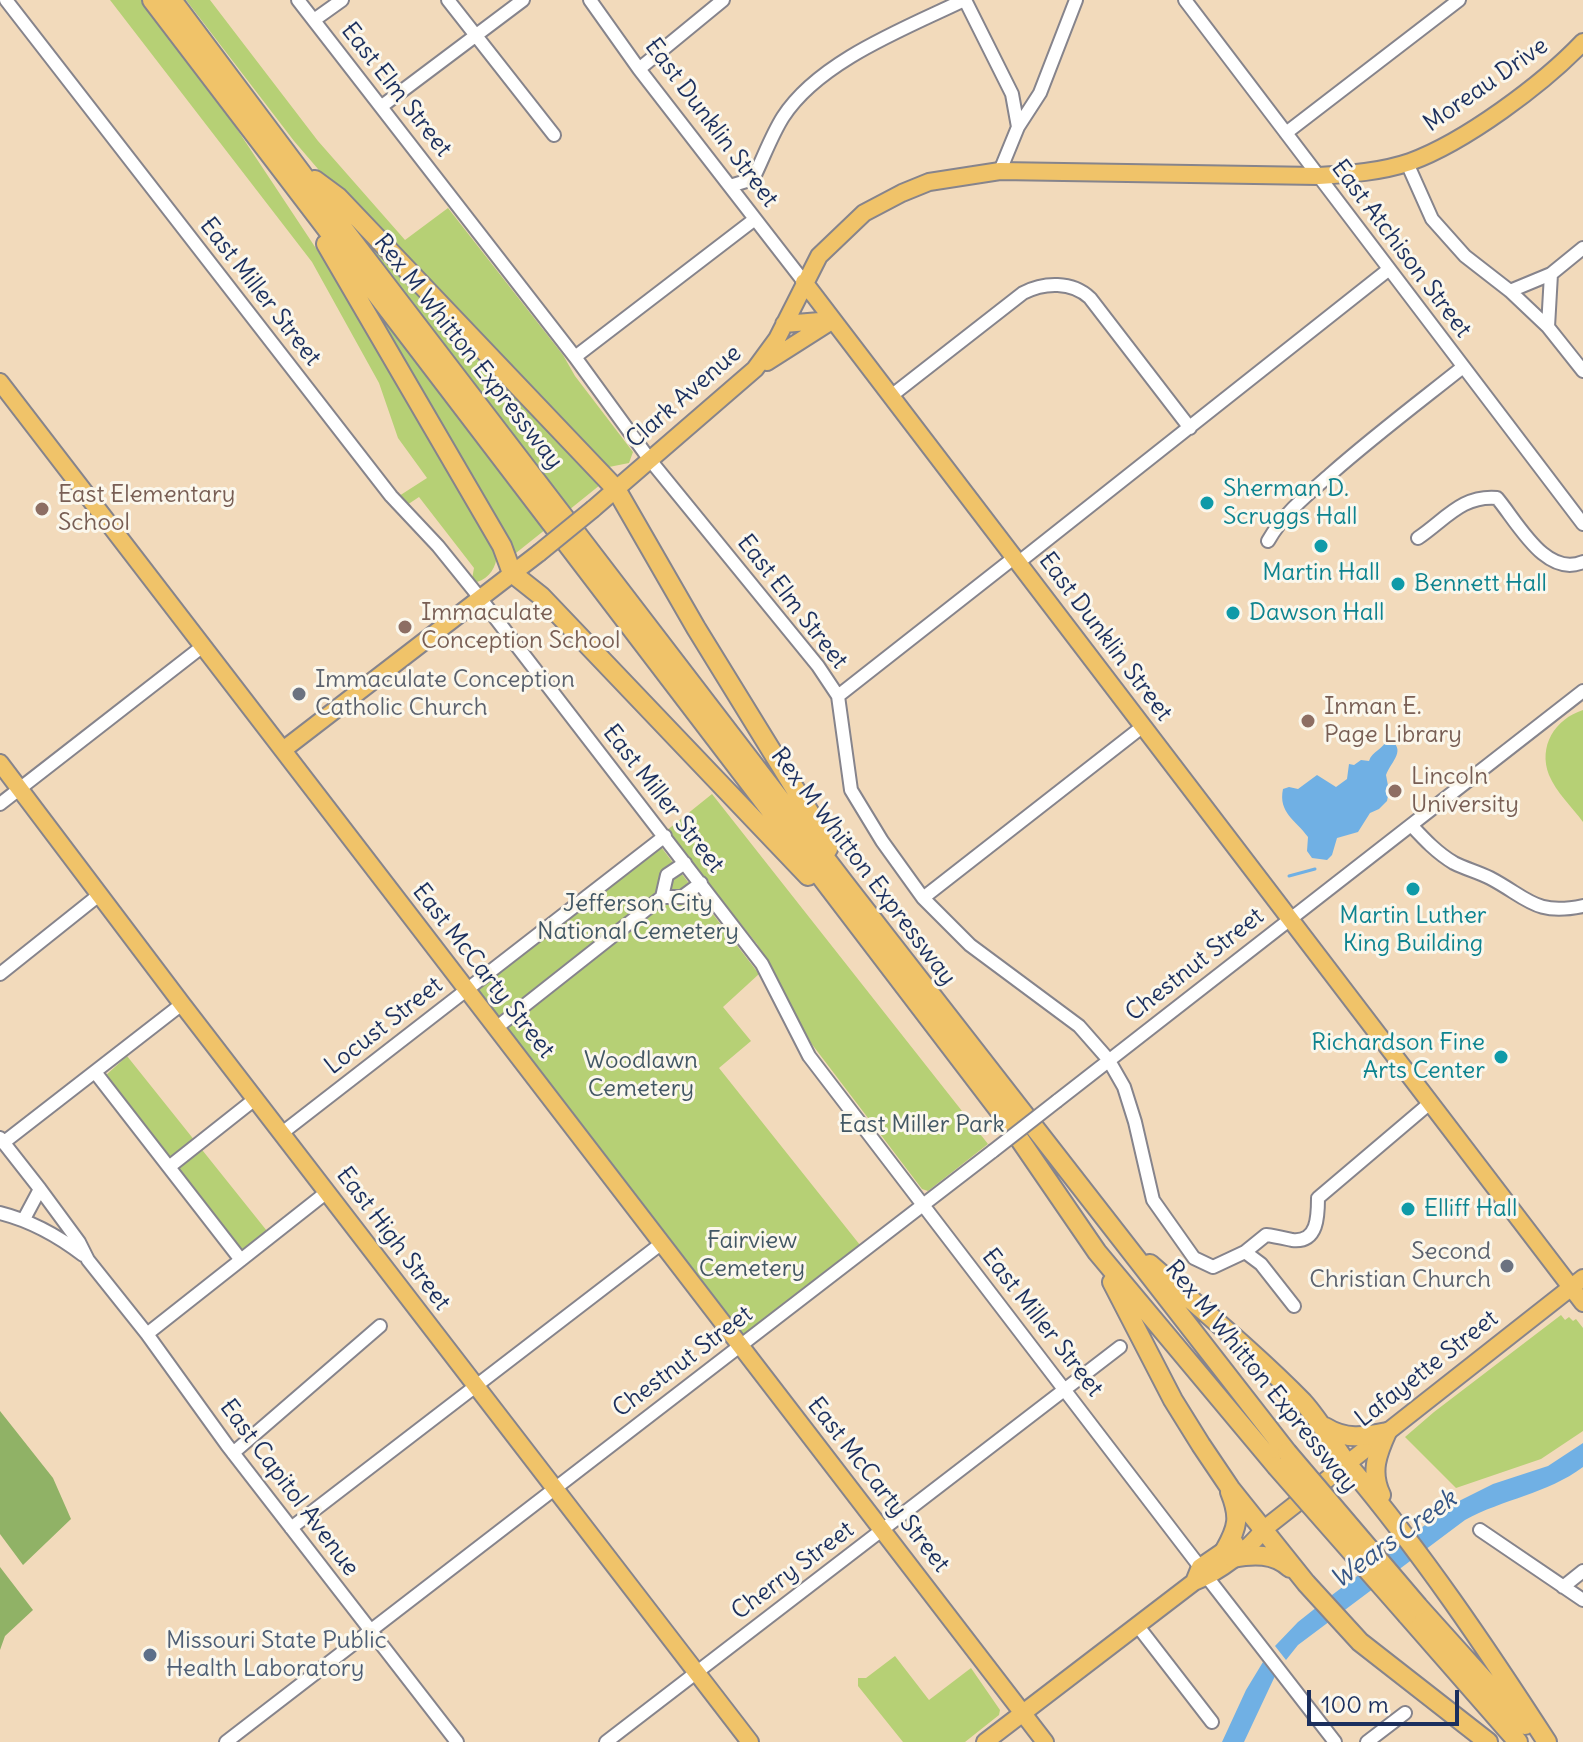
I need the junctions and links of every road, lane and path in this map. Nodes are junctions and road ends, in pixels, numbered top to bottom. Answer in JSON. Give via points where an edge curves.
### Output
{"nodes":[{"id":1,"x":6,"y":0,"type":"edge"},
{"id":2,"x":152,"y":0,"type":"edge"},
{"id":3,"x":172,"y":0,"type":"edge"},
{"id":4,"x":298,"y":0,"type":"edge"},
{"id":5,"x":342,"y":0,"type":"edge"},
{"id":6,"x":448,"y":0,"type":"edge"},
{"id":7,"x":523,"y":0,"type":"edge"},
{"id":8,"x":590,"y":0,"type":"edge"},
{"id":9,"x":723,"y":0,"type":"edge"},
{"id":10,"x":965,"y":0,"type":"edge"},
{"id":11,"x":1076,"y":0,"type":"edge"},
{"id":12,"x":1185,"y":0,"type":"edge"},
{"id":13,"x":1459,"y":0,"type":"edge"},
{"id":14,"x":314,"y":20,"type":"junction"},
{"id":15,"x":475,"y":35,"type":"junction"},
{"id":16,"x":1583,"y":42,"type":"edge"},
{"id":17,"x":639,"y":69,"type":"junction"},
{"id":18,"x":382,"y":106,"type":"junction"},
{"id":19,"x":1018,"y":127,"type":"junction"},
{"id":20,"x":1286,"y":133,"type":"junction"},
{"id":21,"x":554,"y":135,"type":"dead end"},
{"id":22,"x":1407,"y":163,"type":"junction"},
{"id":23,"x":292,"y":171,"type":"junction"},
{"id":24,"x":1000,"y":171,"type":"junction"},
{"id":25,"x":1318,"y":176,"type":"junction"},
{"id":26,"x":753,"y":179,"type":"junction"},
{"id":27,"x":730,"y":186,"type":"junction"},
{"id":28,"x":752,"y":215,"type":"junction"},
{"id":29,"x":1583,"y":248,"type":"edge"},
{"id":30,"x":1388,"y":270,"type":"junction"},
{"id":31,"x":1551,"y":274,"type":"junction"},
{"id":32,"x":804,"y":282,"type":"junction"},
{"id":33,"x":1510,"y":291,"type":"junction"},
{"id":34,"x":833,"y":320,"type":"junction"},
{"id":35,"x":784,"y":324,"type":"junction"},
{"id":36,"x":1548,"y":327,"type":"junction"},
{"id":37,"x":575,"y":357,"type":"junction"},
{"id":38,"x":1463,"y":367,"type":"junction"},
{"id":39,"x":755,"y":369,"type":"junction"},
{"id":40,"x":1583,"y":371,"type":"edge"},
{"id":41,"x":0,"y":382,"type":"edge"},
{"id":42,"x":891,"y":396,"type":"junction"},
{"id":43,"x":1190,"y":428,"type":"junction"},
{"id":44,"x":650,"y":460,"type":"junction"},
{"id":45,"x":616,"y":489,"type":"junction"},
{"id":46,"x":1583,"y":524,"type":"edge"},
{"id":47,"x":1418,"y":538,"type":"dead end"},
{"id":48,"x":1268,"y":541,"type":"dead end"},
{"id":49,"x":1017,"y":560,"type":"junction"},
{"id":50,"x":1583,"y":562,"type":"edge"},
{"id":51,"x":512,"y":573,"type":"junction"},
{"id":52,"x":480,"y":598,"type":"junction"},
{"id":53,"x":203,"y":646,"type":"junction"},
{"id":54,"x":1583,"y":691,"type":"edge"},
{"id":55,"x":838,"y":696,"type":"junction"},
{"id":56,"x":1142,"y":727,"type":"junction"},
{"id":57,"x":283,"y":750,"type":"junction"},
{"id":58,"x":0,"y":763,"type":"edge"},
{"id":59,"x":20,"y":789,"type":"junction"},
{"id":60,"x":0,"y":804,"type":"edge"},
{"id":61,"x":1411,"y":825,"type":"junction"},
{"id":62,"x":665,"y":836,"type":"junction"},
{"id":63,"x":685,"y":863,"type":"junction"},
{"id":64,"x":701,"y":883,"type":"junction"},
{"id":65,"x":845,"y":884,"type":"junction"},
{"id":66,"x":99,"y":895,"type":"junction"},
{"id":67,"x":662,"y":897,"type":"junction"},
{"id":68,"x":923,"y":898,"type":"junction"},
{"id":69,"x":1583,"y":906,"type":"edge"},
{"id":70,"x":1290,"y":920,"type":"junction"},
{"id":71,"x":856,"y":924,"type":"junction"},
{"id":72,"x":0,"y":974,"type":"edge"},
{"id":73,"x":467,"y":990,"type":"junction"},
{"id":74,"x":182,"y":1004,"type":"junction"},
{"id":75,"x":496,"y":1028,"type":"junction"},
{"id":76,"x":1108,"y":1059,"type":"junction"},
{"id":77,"x":95,"y":1072,"type":"junction"},
{"id":78,"x":255,"y":1099,"type":"junction"},
{"id":79,"x":1430,"y":1103,"type":"junction"},
{"id":80,"x":282,"y":1133,"type":"junction"},
{"id":81,"x":2,"y":1140,"type":"edge"},
{"id":82,"x":169,"y":1167,"type":"junction"},
{"id":83,"x":40,"y":1189,"type":"junction"},
{"id":84,"x":327,"y":1192,"type":"junction"},
{"id":85,"x":923,"y":1205,"type":"junction"},
{"id":86,"x":0,"y":1213,"type":"edge"},
{"id":87,"x":24,"y":1219,"type":"junction"},
{"id":88,"x":1116,"y":1234,"type":"junction"},
{"id":89,"x":662,"y":1243,"type":"junction"},
{"id":90,"x":1097,"y":1252,"type":"junction"},
{"id":91,"x":1245,"y":1252,"type":"junction"},
{"id":92,"x":88,"y":1260,"type":"junction"},
{"id":93,"x":241,"y":1260,"type":"junction"},
{"id":94,"x":1577,"y":1283,"type":"edge"},
{"id":95,"x":1583,"y":1303,"type":"edge"},
{"id":96,"x":1294,"y":1306,"type":"dead end"},
{"id":97,"x":380,"y":1326,"type":"dead end"},
{"id":98,"x":147,"y":1334,"type":"junction"},
{"id":99,"x":741,"y":1346,"type":"junction"},
{"id":100,"x":1120,"y":1347,"type":"dead end"},
{"id":101,"x":475,"y":1387,"type":"junction"},
{"id":102,"x":1065,"y":1389,"type":"junction"},
{"id":103,"x":1321,"y":1424,"type":"junction"},
{"id":104,"x":1387,"y":1432,"type":"junction"},
{"id":105,"x":233,"y":1453,"type":"junction"},
{"id":106,"x":1281,"y":1459,"type":"junction"},
{"id":107,"x":1347,"y":1464,"type":"junction"},
{"id":108,"x":1226,"y":1482,"type":"junction"},
{"id":109,"x":553,"y":1489,"type":"junction"},
{"id":110,"x":1387,"y":1509,"type":"junction"},
{"id":111,"x":291,"y":1528,"type":"junction"},
{"id":112,"x":1264,"y":1529,"type":"junction"},
{"id":113,"x":882,"y":1530,"type":"junction"},
{"id":114,"x":1480,"y":1530,"type":"dead end"},
{"id":115,"x":1229,"y":1554,"type":"junction"},
{"id":116,"x":1583,"y":1571,"type":"edge"},
{"id":117,"x":1200,"y":1575,"type":"junction"},
{"id":118,"x":1303,"y":1580,"type":"junction"},
{"id":119,"x":1563,"y":1587,"type":"junction"},
{"id":120,"x":1583,"y":1600,"type":"edge"},
{"id":121,"x":1413,"y":1610,"type":"junction"},
{"id":122,"x":1137,"y":1625,"type":"junction"},
{"id":123,"x":370,"y":1630,"type":"junction"},
{"id":124,"x":696,"y":1672,"type":"junction"},
{"id":125,"x":1023,"y":1713,"type":"junction"},
{"id":126,"x":1405,"y":1713,"type":"dead end"},
{"id":127,"x":1212,"y":1722,"type":"dead end"},
{"id":128,"x":226,"y":1742,"type":"edge"},
{"id":129,"x":457,"y":1742,"type":"edge"},
{"id":130,"x":606,"y":1742,"type":"edge"},
{"id":131,"x":750,"y":1742,"type":"edge"},
{"id":132,"x":985,"y":1742,"type":"edge"},
{"id":133,"x":1045,"y":1742,"type":"edge"},
{"id":134,"x":1335,"y":1742,"type":"edge"},
{"id":135,"x":1367,"y":1742,"type":"edge"},
{"id":136,"x":1488,"y":1742,"type":"edge"},
{"id":137,"x":1518,"y":1742,"type":"edge"},
{"id":138,"x":1540,"y":1742,"type":"edge"},
{"id":139,"x":1547,"y":1742,"type":"edge"}],
"edges":[{"from":1,"to":52,"type":"street","name":"East Miller Street","via":[[391,496]]},
{"from":2,"to":23,"type":"highway","name":"Rex M Whitton Expressway"},
{"from":3,"to":23,"type":"highway","name":"Rex M Whitton Expressway"},
{"from":4,"to":14,"type":"street","name":"East Elm Street"},
{"from":5,"to":14,"type":"street"},
{"from":6,"to":15,"type":"street"},
{"from":7,"to":15,"type":"street"},
{"from":8,"to":17,"type":"street","name":"East Dunklin Street"},
{"from":9,"to":17,"type":"street"},
{"from":10,"to":19,"type":"street","via":[[1012,94]]},
{"from":10,"to":26,"type":"street","via":[[855,53],[811,87],[784,116]]},
{"from":11,"to":19,"type":"street","via":[[1040,93]]},
{"from":12,"to":20,"type":"street","name":"East Atchison Street"},
{"from":13,"to":20,"type":"street"},
{"from":14,"to":18,"type":"street","name":"East Elm Street"},
{"from":15,"to":18,"type":"street"},
{"from":15,"to":21,"type":"street"},
{"from":16,"to":22,"type":"main road","name":"Moreau Drive","via":[[1509,104],[1440,149]]},
{"from":17,"to":27,"type":"street","name":"East Dunklin Street"},
{"from":18,"to":37,"type":"street","name":"East Elm Street"},
{"from":19,"to":24,"type":"street"},
{"from":20,"to":25,"type":"street","name":"East Atchison Street"},
{"from":22,"to":25,"type":"main road","name":"Moreau Drive"},
{"from":22,"to":33,"type":"street","via":[[1432,219],[1465,256]]},
{"from":23,"to":45,"type":"highway","via":[[338,197]]},
{"from":23,"to":51,"type":"highway","via":[[502,546]]},
{"from":23,"to":65,"type":"highway","name":"Rex M Whitton Expressway"},
{"from":23,"to":71,"type":"highway","name":"Rex M Whitton Expressway"},
{"from":24,"to":25,"type":"main road","name":"Clark Avenue"},
{"from":24,"to":32,"type":"main road","name":"Clark Avenue","via":[[929,182],[864,213],[819,256]]},
{"from":25,"to":30,"type":"street","name":"East Atchison Street"},
{"from":26,"to":27,"type":"street"},
{"from":26,"to":28,"type":"street"},
{"from":27,"to":28,"type":"street","name":"East Dunklin Street"},
{"from":28,"to":32,"type":"street","name":"East Dunklin Street"},
{"from":28,"to":37,"type":"street"},
{"from":29,"to":31,"type":"street"},
{"from":30,"to":38,"type":"street","name":"East Atchison Street"},
{"from":30,"to":43,"type":"street"},
{"from":31,"to":33,"type":"street"},
{"from":31,"to":36,"type":"street"},
{"from":32,"to":34,"type":"main road","name":"East Dunklin Street"},
{"from":32,"to":35,"type":"main road","name":"Clark Avenue"},
{"from":33,"to":36,"type":"street"},
{"from":34,"to":35,"type":"main road"},
{"from":34,"to":39,"type":"main road"},
{"from":34,"to":42,"type":"main road","name":"East Dunklin Street"},
{"from":35,"to":39,"type":"main road","name":"Clark Avenue"},
{"from":36,"to":40,"type":"street"},
{"from":37,"to":44,"type":"street","name":"East Elm Street"},
{"from":38,"to":46,"type":"street","name":"East Atchison Street"},
{"from":38,"to":48,"type":"street","via":[[1299,502]]},
{"from":39,"to":44,"type":"main road","name":"Clark Avenue"},
{"from":41,"to":53,"type":"main road","name":"East McCarty Street"},
{"from":42,"to":43,"type":"street","via":[[1023,293],[1060,285],[1090,298]]},
{"from":42,"to":49,"type":"main road","name":"East Dunklin Street"},
{"from":43,"to":49,"type":"street"},
{"from":44,"to":45,"type":"main road","name":"Clark Avenue"},
{"from":44,"to":55,"type":"street","name":"East Elm Street"},
{"from":45,"to":51,"type":"main road","name":"Clark Avenue","bridge":true},
{"from":45,"to":65,"type":"highway","via":[[816,823]]},
{"from":47,"to":50,"type":"street","via":[[1467,500],[1497,498],[1554,563],[1571,567]]},
{"from":49,"to":55,"type":"street"},
{"from":49,"to":56,"type":"main road","name":"East Dunklin Street"},
{"from":51,"to":52,"type":"main road","name":"Clark Avenue"},
{"from":51,"to":71,"type":"highway","via":[[541,596]]},
{"from":52,"to":57,"type":"main road","name":"Clark Avenue"},
{"from":52,"to":62,"type":"street","name":"East Miller Street"},
{"from":53,"to":57,"type":"main road","name":"East McCarty Street"},
{"from":53,"to":59,"type":"street"},
{"from":54,"to":61,"type":"street","name":"Chestnut Street"},
{"from":55,"to":68,"type":"street","name":"East Elm Street","via":[[851,790]]},
{"from":56,"to":68,"type":"street"},
{"from":56,"to":70,"type":"main road","name":"East Dunklin Street"},
{"from":57,"to":73,"type":"main road","name":"East McCarty Street"},
{"from":58,"to":59,"type":"main road","name":"East High Street"},
{"from":59,"to":60,"type":"street"},
{"from":59,"to":66,"type":"main road","name":"East High Street"},
{"from":61,"to":69,"type":"street","via":[[1434,849],[1527,903],[1542,908]]},
{"from":61,"to":70,"type":"street","name":"Chestnut Street"},
{"from":62,"to":63,"type":"street","name":"East Miller Street"},
{"from":62,"to":73,"type":"street","name":"Locust Street"},
{"from":63,"to":64,"type":"street","name":"East Miller Street"},
{"from":63,"to":67,"type":"street","via":[[667,875]]},
{"from":64,"to":67,"type":"street","via":[[682,897]]},
{"from":64,"to":85,"type":"street","name":"East Miller Street","via":[[762,964],[809,1056]]},
{"from":65,"to":88,"type":"highway","name":"Rex M Whitton Expressway"},
{"from":66,"to":72,"type":"street"},
{"from":66,"to":74,"type":"main road","name":"East High Street"},
{"from":67,"to":75,"type":"street"},
{"from":68,"to":76,"type":"street","name":"East Elm Street","via":[[970,945],[1079,1026]]},
{"from":70,"to":76,"type":"street","name":"Chestnut Street"},
{"from":70,"to":79,"type":"main road","name":"East Dunklin Street"},
{"from":71,"to":90,"type":"highway","name":"Rex M Whitton Expressway","via":[[1005,1118]]},
{"from":73,"to":75,"type":"main road","name":"East McCarty Street"},
{"from":73,"to":80,"type":"street","name":"Locust Street"},
{"from":74,"to":77,"type":"street"},
{"from":74,"to":78,"type":"main road","name":"East High Street"},
{"from":75,"to":89,"type":"main road","name":"East McCarty Street"},
{"from":76,"to":85,"type":"street","name":"Chestnut Street","bridge":true},
{"from":76,"to":91,"type":"street","name":"East Elm Street","via":[[1124,1087],[1153,1200],[1194,1258],[1213,1267]]},
{"from":77,"to":81,"type":"street"},
{"from":77,"to":82,"type":"street"},
{"from":78,"to":80,"type":"main road","name":"East High Street"},
{"from":78,"to":82,"type":"street"},
{"from":79,"to":91,"type":"street","via":[[1318,1198],[1318,1225],[1306,1238],[1266,1235]]},
{"from":79,"to":94,"type":"main road","name":"East Dunklin Street"},
{"from":80,"to":84,"type":"main road","name":"East High Street"},
{"from":81,"to":83,"type":"street","name":"East Capitol Avenue"},
{"from":82,"to":93,"type":"street"},
{"from":83,"to":87,"type":"street"},
{"from":83,"to":92,"type":"street","name":"East Capitol Avenue"},
{"from":84,"to":93,"type":"street"},
{"from":84,"to":101,"type":"main road","name":"East High Street"},
{"from":85,"to":99,"type":"street","name":"Chestnut Street"},
{"from":85,"to":102,"type":"street","name":"East Miller Street"},
{"from":86,"to":87,"type":"street","name":"East Capitol Avenue"},
{"from":87,"to":92,"type":"street","name":"East Capitol Avenue"},
{"from":88,"to":103,"type":"highway","via":[[1235,1338]]},
{"from":88,"to":106,"type":"highway","name":"Rex M Whitton Expressway"},
{"from":89,"to":99,"type":"main road","name":"East McCarty Street"},
{"from":89,"to":101,"type":"street"},
{"from":90,"to":106,"type":"highway","name":"Rex M Whitton Expressway"},
{"from":90,"to":108,"type":"highway","via":[[1173,1400]]},
{"from":91,"to":96,"type":"street"},
{"from":92,"to":98,"type":"street","name":"East Capitol Avenue"},
{"from":93,"to":98,"type":"street"},
{"from":94,"to":95,"type":"main road","name":"East Dunklin Street"},
{"from":94,"to":104,"type":"main road","name":"Lafayette Street"},
{"from":97,"to":105,"type":"street"},
{"from":98,"to":105,"type":"street","name":"East Capitol Avenue"},
{"from":99,"to":109,"type":"street","name":"Chestnut Street"},
{"from":99,"to":113,"type":"main road","name":"East McCarty Street"},
{"from":100,"to":102,"type":"street","name":"Cherry Street"},
{"from":101,"to":109,"type":"main road","name":"East High Street"},
{"from":101,"to":111,"type":"street"},
{"from":102,"to":113,"type":"street","name":"Cherry Street"},
{"from":102,"to":117,"type":"street","name":"East Miller Street"},
{"from":103,"to":104,"type":"highway","via":[[1360,1438]]},
{"from":103,"to":107,"type":"highway"},
{"from":104,"to":107,"type":"main road","name":"Lafayette Street"},
{"from":104,"to":110,"type":"highway","via":[[1376,1456],[1374,1481]]},
{"from":105,"to":111,"type":"street","name":"East Capitol Avenue"},
{"from":106,"to":121,"type":"highway","name":"Rex M Whitton Expressway","bridge":true},
{"from":107,"to":110,"type":"highway"},
{"from":107,"to":112,"type":"main road","name":"Lafayette Street"},
{"from":108,"to":112,"type":"highway"},
{"from":108,"to":115,"type":"highway","via":[[1237,1513]]},
{"from":109,"to":123,"type":"street","name":"Chestnut Street"},
{"from":109,"to":124,"type":"main road","name":"East High Street"},
{"from":110,"to":139,"type":"highway"},
{"from":111,"to":123,"type":"street","name":"East Capitol Avenue"},
{"from":112,"to":115,"type":"main road","name":"Lafayette Street","via":[[1253,1543]]},
{"from":112,"to":118,"type":"highway"},
{"from":113,"to":124,"type":"street","name":"Cherry Street"},
{"from":113,"to":125,"type":"main road","name":"East McCarty Street"},
{"from":114,"to":119,"type":"street"},
{"from":115,"to":117,"type":"main road","name":"Lafayette Street"},
{"from":115,"to":118,"type":"highway","via":[[1270,1557]]},
{"from":116,"to":119,"type":"street"},
{"from":117,"to":122,"type":"main road","name":"Lafayette Street"},
{"from":117,"to":134,"type":"street","name":"East Miller Street"},
{"from":118,"to":136,"type":"highway","via":[[1360,1642]]},
{"from":119,"to":120,"type":"street"},
{"from":121,"to":137,"type":"highway","name":"Rex M Whitton Expressway"},
{"from":121,"to":138,"type":"highway","name":"Rex M Whitton Expressway"},
{"from":122,"to":125,"type":"main road","name":"Lafayette Street"},
{"from":122,"to":127,"type":"street"},
{"from":123,"to":128,"type":"street","name":"Chestnut Street"},
{"from":123,"to":129,"type":"street","name":"East Capitol Avenue"},
{"from":124,"to":130,"type":"street","name":"Cherry Street"},
{"from":124,"to":131,"type":"main road","name":"East High Street"},
{"from":125,"to":132,"type":"main road","name":"Lafayette Street"},
{"from":125,"to":133,"type":"main road","name":"East McCarty Street"},
{"from":126,"to":135,"type":"street"}]}
